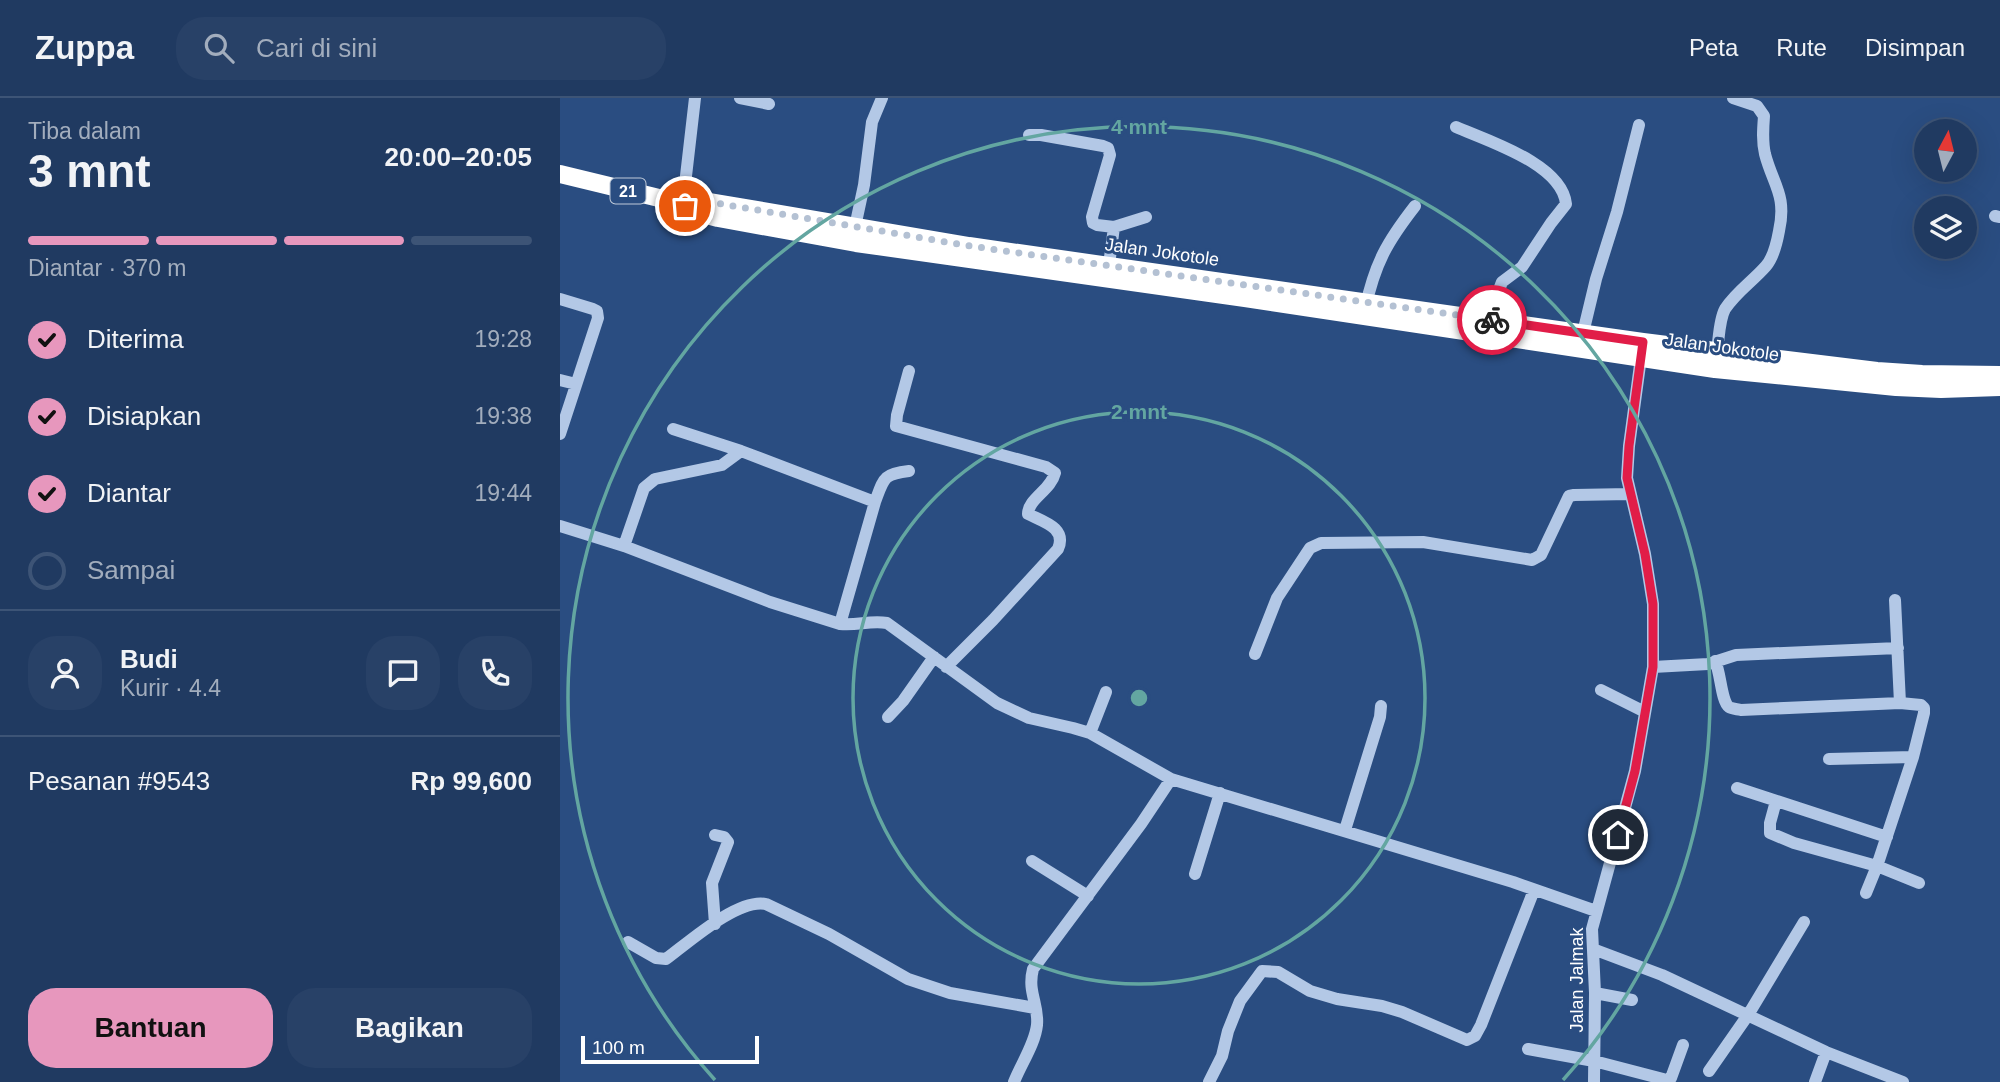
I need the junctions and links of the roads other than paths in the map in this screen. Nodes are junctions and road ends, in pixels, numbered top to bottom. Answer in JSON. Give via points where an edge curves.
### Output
{"nodes":[{"id":1,"x":695,"y":98,"type":"edge"},
{"id":2,"x":740,"y":98,"type":"edge"},
{"id":3,"x":882,"y":98,"type":"edge"},
{"id":4,"x":1733,"y":98,"type":"edge"},
{"id":5,"x":769,"y":104,"type":"dead end"},
{"id":6,"x":1639,"y":125,"type":"dead end"},
{"id":7,"x":1456,"y":127,"type":"dead end"},
{"id":8,"x":1029,"y":135,"type":"dead end"},
{"id":9,"x":560,"y":174,"type":"edge"},
{"id":10,"x":1415,"y":206,"type":"dead end"},
{"id":11,"x":691,"y":207,"type":"junction"},
{"id":12,"x":1146,"y":217,"type":"dead end"},
{"id":13,"x":792,"y":223,"type":"junction"},
{"id":14,"x":855,"y":227,"type":"junction"},
{"id":15,"x":1114,"y":227,"type":"junction"},
{"id":16,"x":1109,"y":265,"type":"junction"},
{"id":17,"x":560,"y":299,"type":"edge"},
{"id":18,"x":1365,"y":309,"type":"junction"},
{"id":19,"x":1444,"y":320,"type":"junction"},
{"id":20,"x":1494,"y":320,"type":"junction"},
{"id":21,"x":1583,"y":333,"type":"junction"},
{"id":22,"x":1642,"y":349,"type":"junction"},
{"id":23,"x":1717,"y":351,"type":"junction"},
{"id":24,"x":909,"y":371,"type":"dead end"},
{"id":25,"x":2000,"y":375,"type":"edge"},
{"id":26,"x":560,"y":380,"type":"edge"},
{"id":27,"x":576,"y":384,"type":"junction"},
{"id":28,"x":2000,"y":387,"type":"edge"},
{"id":29,"x":673,"y":429,"type":"dead end"},
{"id":30,"x":560,"y":434,"type":"edge"},
{"id":31,"x":741,"y":451,"type":"junction"},
{"id":32,"x":909,"y":471,"type":"dead end"},
{"id":33,"x":1630,"y":494,"type":"junction"},
{"id":34,"x":875,"y":502,"type":"junction"},
{"id":35,"x":560,"y":526,"type":"edge"},
{"id":36,"x":625,"y":546,"type":"junction"},
{"id":37,"x":1895,"y":600,"type":"dead end"},
{"id":38,"x":842,"y":616,"type":"junction"},
{"id":39,"x":1898,"y":648,"type":"junction"},
{"id":40,"x":1255,"y":654,"type":"dead end"},
{"id":41,"x":933,"y":657,"type":"junction"},
{"id":42,"x":1715,"y":661,"type":"junction"},
{"id":43,"x":946,"y":667,"type":"junction"},
{"id":44,"x":1653,"y":667,"type":"junction"},
{"id":45,"x":1601,"y":690,"type":"dead end"},
{"id":46,"x":1106,"y":692,"type":"dead end"},
{"id":47,"x":1900,"y":703,"type":"junction"},
{"id":48,"x":1381,"y":706,"type":"dead end"},
{"id":49,"x":1645,"y":712,"type":"junction"},
{"id":50,"x":888,"y":717,"type":"dead end"},
{"id":51,"x":1090,"y":733,"type":"junction"},
{"id":52,"x":1913,"y":757,"type":"junction"},
{"id":53,"x":1829,"y":760,"type":"dead end"},
{"id":54,"x":1171,"y":779,"type":"junction"},
{"id":55,"x":1737,"y":788,"type":"dead end"},
{"id":56,"x":1220,"y":793,"type":"junction"},
{"id":57,"x":1776,"y":801,"type":"junction"},
{"id":58,"x":1345,"y":830,"type":"junction"},
{"id":59,"x":715,"y":835,"type":"dead end"},
{"id":60,"x":1887,"y":837,"type":"junction"},
{"id":61,"x":1032,"y":861,"type":"dead end"},
{"id":62,"x":1877,"y":866,"type":"junction"},
{"id":63,"x":1195,"y":874,"type":"dead end"},
{"id":64,"x":1919,"y":883,"type":"dead end"},
{"id":65,"x":1534,"y":890,"type":"junction"},
{"id":66,"x":1866,"y":892,"type":"dead end"},
{"id":67,"x":1088,"y":896,"type":"junction"},
{"id":68,"x":1596,"y":911,"type":"junction"},
{"id":69,"x":1804,"y":922,"type":"dead end"},
{"id":70,"x":715,"y":924,"type":"junction"},
{"id":71,"x":628,"y":942,"type":"dead end"},
{"id":72,"x":1593,"y":949,"type":"junction"},
{"id":73,"x":1595,"y":992,"type":"junction"},
{"id":74,"x":1632,"y":1000,"type":"dead end"},
{"id":75,"x":1035,"y":1007,"type":"junction"},
{"id":76,"x":1748,"y":1015,"type":"junction"},
{"id":77,"x":1683,"y":1045,"type":"dead end"},
{"id":78,"x":1528,"y":1049,"type":"dead end"},
{"id":79,"x":1826,"y":1052,"type":"junction"},
{"id":80,"x":1594,"y":1061,"type":"junction"},
{"id":81,"x":1709,"y":1071,"type":"dead end"},
{"id":82,"x":1014,"y":1082,"type":"edge"},
{"id":83,"x":1209,"y":1082,"type":"edge"},
{"id":84,"x":1594,"y":1082,"type":"edge"},
{"id":85,"x":1815,"y":1082,"type":"edge"},
{"id":86,"x":1903,"y":1082,"type":"edge"}],
"edges":[{"from":1,"to":11,"type":"street","via":[[686,176]]},
{"from":2,"to":5,"type":"street"},
{"from":3,"to":14,"type":"street","via":[[872,122]]},
{"from":4,"to":23,"type":"street","via":[[1757,107],[1765,116],[1764,151],[1782,210],[1771,258],[1724,312]]},
{"from":6,"to":21,"type":"street"},
{"from":7,"to":20,"type":"street","via":[[1537,165],[1565,194],[1566,204],[1522,267],[1502,282]]},
{"from":8,"to":15,"type":"street","via":[[1108,148],[1110,155],[1092,217],[1097,225]]},
{"from":9,"to":11,"type":"highway","name":"Jalan Jokotole","number":"21"},
{"from":10,"to":18,"type":"street","via":[[1377,264]]},
{"from":11,"to":13,"type":"highway","name":"Jalan Jokotole","number":"21","via":[[703,214]]},
{"from":12,"to":15,"type":"street"},
{"from":13,"to":14,"type":"highway","name":"Jalan Jokotole","number":"21"},
{"from":13,"to":18,"type":"highway","name":"Jalan Jokotole","number":"21","via":[[856,243]]},
{"from":14,"to":16,"type":"highway","name":"Jalan Jokotole","number":"21"},
{"from":15,"to":16,"type":"street"},
{"from":16,"to":18,"type":"highway","name":"Jalan Jokotole","number":"21"},
{"from":17,"to":27,"type":"street","via":[[597,312]]},
{"from":18,"to":19,"type":"highway","name":"Jalan Jokotole","number":"21"},
{"from":19,"to":20,"type":"highway","name":"Jalan Jokotole","number":"21"},
{"from":19,"to":22,"type":"highway","name":"Jalan Jokotole","number":"21"},
{"from":20,"to":21,"type":"highway","name":"Jalan Jokotole","number":"21"},
{"from":21,"to":22,"type":"highway","name":"Jalan Jokotole","number":"21"},
{"from":22,"to":23,"type":"highway","name":"Jalan Jokotole","number":"21"},
{"from":22,"to":28,"type":"highway","name":"Jalan Jokotole","number":"21","via":[[1715,369],[1845,383],[1941,389]]},
{"from":22,"to":33,"type":"street","name":"Jalan Jalmak","via":[[1628,454]]},
{"from":23,"to":25,"type":"highway","name":"Jalan Jokotole","number":"21","via":[[1877,371]]},
{"from":24,"to":43,"type":"street","via":[[896,426],[1055,472],[1048,488],[1027,511],[1055,528],[1061,536],[1058,549]]},
{"from":26,"to":27,"type":"street"},
{"from":27,"to":30,"type":"street"},
{"from":29,"to":31,"type":"street"},
{"from":31,"to":34,"type":"street"},
{"from":31,"to":36,"type":"street","via":[[722,465],[648,484]]},
{"from":32,"to":34,"type":"street","via":[[886,477]]},
{"from":33,"to":40,"type":"street","via":[[1569,496],[1535,559],[1423,542],[1313,545],[1277,598]]},
{"from":33,"to":44,"type":"street","name":"Jalan Jalmak","via":[[1653,604]]},
{"from":34,"to":38,"type":"street"},
{"from":35,"to":36,"type":"street"},
{"from":36,"to":38,"type":"street","via":[[770,601]]},
{"from":37,"to":39,"type":"street"},
{"from":38,"to":41,"type":"street","via":[[852,625],[887,623]]},
{"from":39,"to":42,"type":"street","via":[[1788,651]]},
{"from":39,"to":47,"type":"street"},
{"from":41,"to":43,"type":"street"},
{"from":41,"to":50,"type":"street"},
{"from":42,"to":44,"type":"street"},
{"from":42,"to":47,"type":"street","via":[[1724,700],[1741,710]]},
{"from":43,"to":51,"type":"street","via":[[997,704],[1028,719]]},
{"from":44,"to":49,"type":"street","name":"Jalan Jalmak"},
{"from":45,"to":49,"type":"street"},
{"from":46,"to":51,"type":"street"},
{"from":47,"to":52,"type":"street","via":[[1924,708]]},
{"from":48,"to":58,"type":"street"},
{"from":49,"to":68,"type":"street","name":"Jalan Jalmak","via":[[1635,771]]},
{"from":51,"to":54,"type":"street"},
{"from":52,"to":53,"type":"street"},
{"from":52,"to":60,"type":"street"},
{"from":54,"to":56,"type":"street"},
{"from":54,"to":67,"type":"street"},
{"from":55,"to":57,"type":"street"},
{"from":56,"to":58,"type":"street"},
{"from":56,"to":63,"type":"street"},
{"from":57,"to":60,"type":"street"},
{"from":57,"to":62,"type":"street","via":[[1770,833]]},
{"from":58,"to":65,"type":"street"},
{"from":59,"to":70,"type":"street","via":[[728,842],[712,883]]},
{"from":60,"to":62,"type":"street"},
{"from":61,"to":67,"type":"street"},
{"from":62,"to":64,"type":"street"},
{"from":62,"to":66,"type":"street"},
{"from":65,"to":68,"type":"street"},
{"from":65,"to":83,"type":"street","via":[[1475,1036],[1467,1040],[1402,1012],[1310,991],[1278,972],[1262,971],[1240,1001]]},
{"from":67,"to":75,"type":"street","via":[[1033,969]]},
{"from":68,"to":72,"type":"street","name":"Jalan Jalmak"},
{"from":69,"to":76,"type":"street"},
{"from":70,"to":71,"type":"street","via":[[666,959]]},
{"from":70,"to":75,"type":"street","via":[[760,902],[916,982],[950,993]]},
{"from":72,"to":73,"type":"street","name":"Jalan Jalmak"},
{"from":72,"to":76,"type":"street"},
{"from":73,"to":74,"type":"street"},
{"from":73,"to":80,"type":"street","name":"Jalan Jalmak"},
{"from":75,"to":82,"type":"street","via":[[1034,1039]]},
{"from":76,"to":79,"type":"street"},
{"from":76,"to":81,"type":"street"},
{"from":77,"to":80,"type":"street","via":[[1670,1080]]},
{"from":78,"to":80,"type":"street"},
{"from":79,"to":85,"type":"street"},
{"from":79,"to":86,"type":"street"},
{"from":80,"to":84,"type":"street","name":"Jalan Jalmak"}]}
